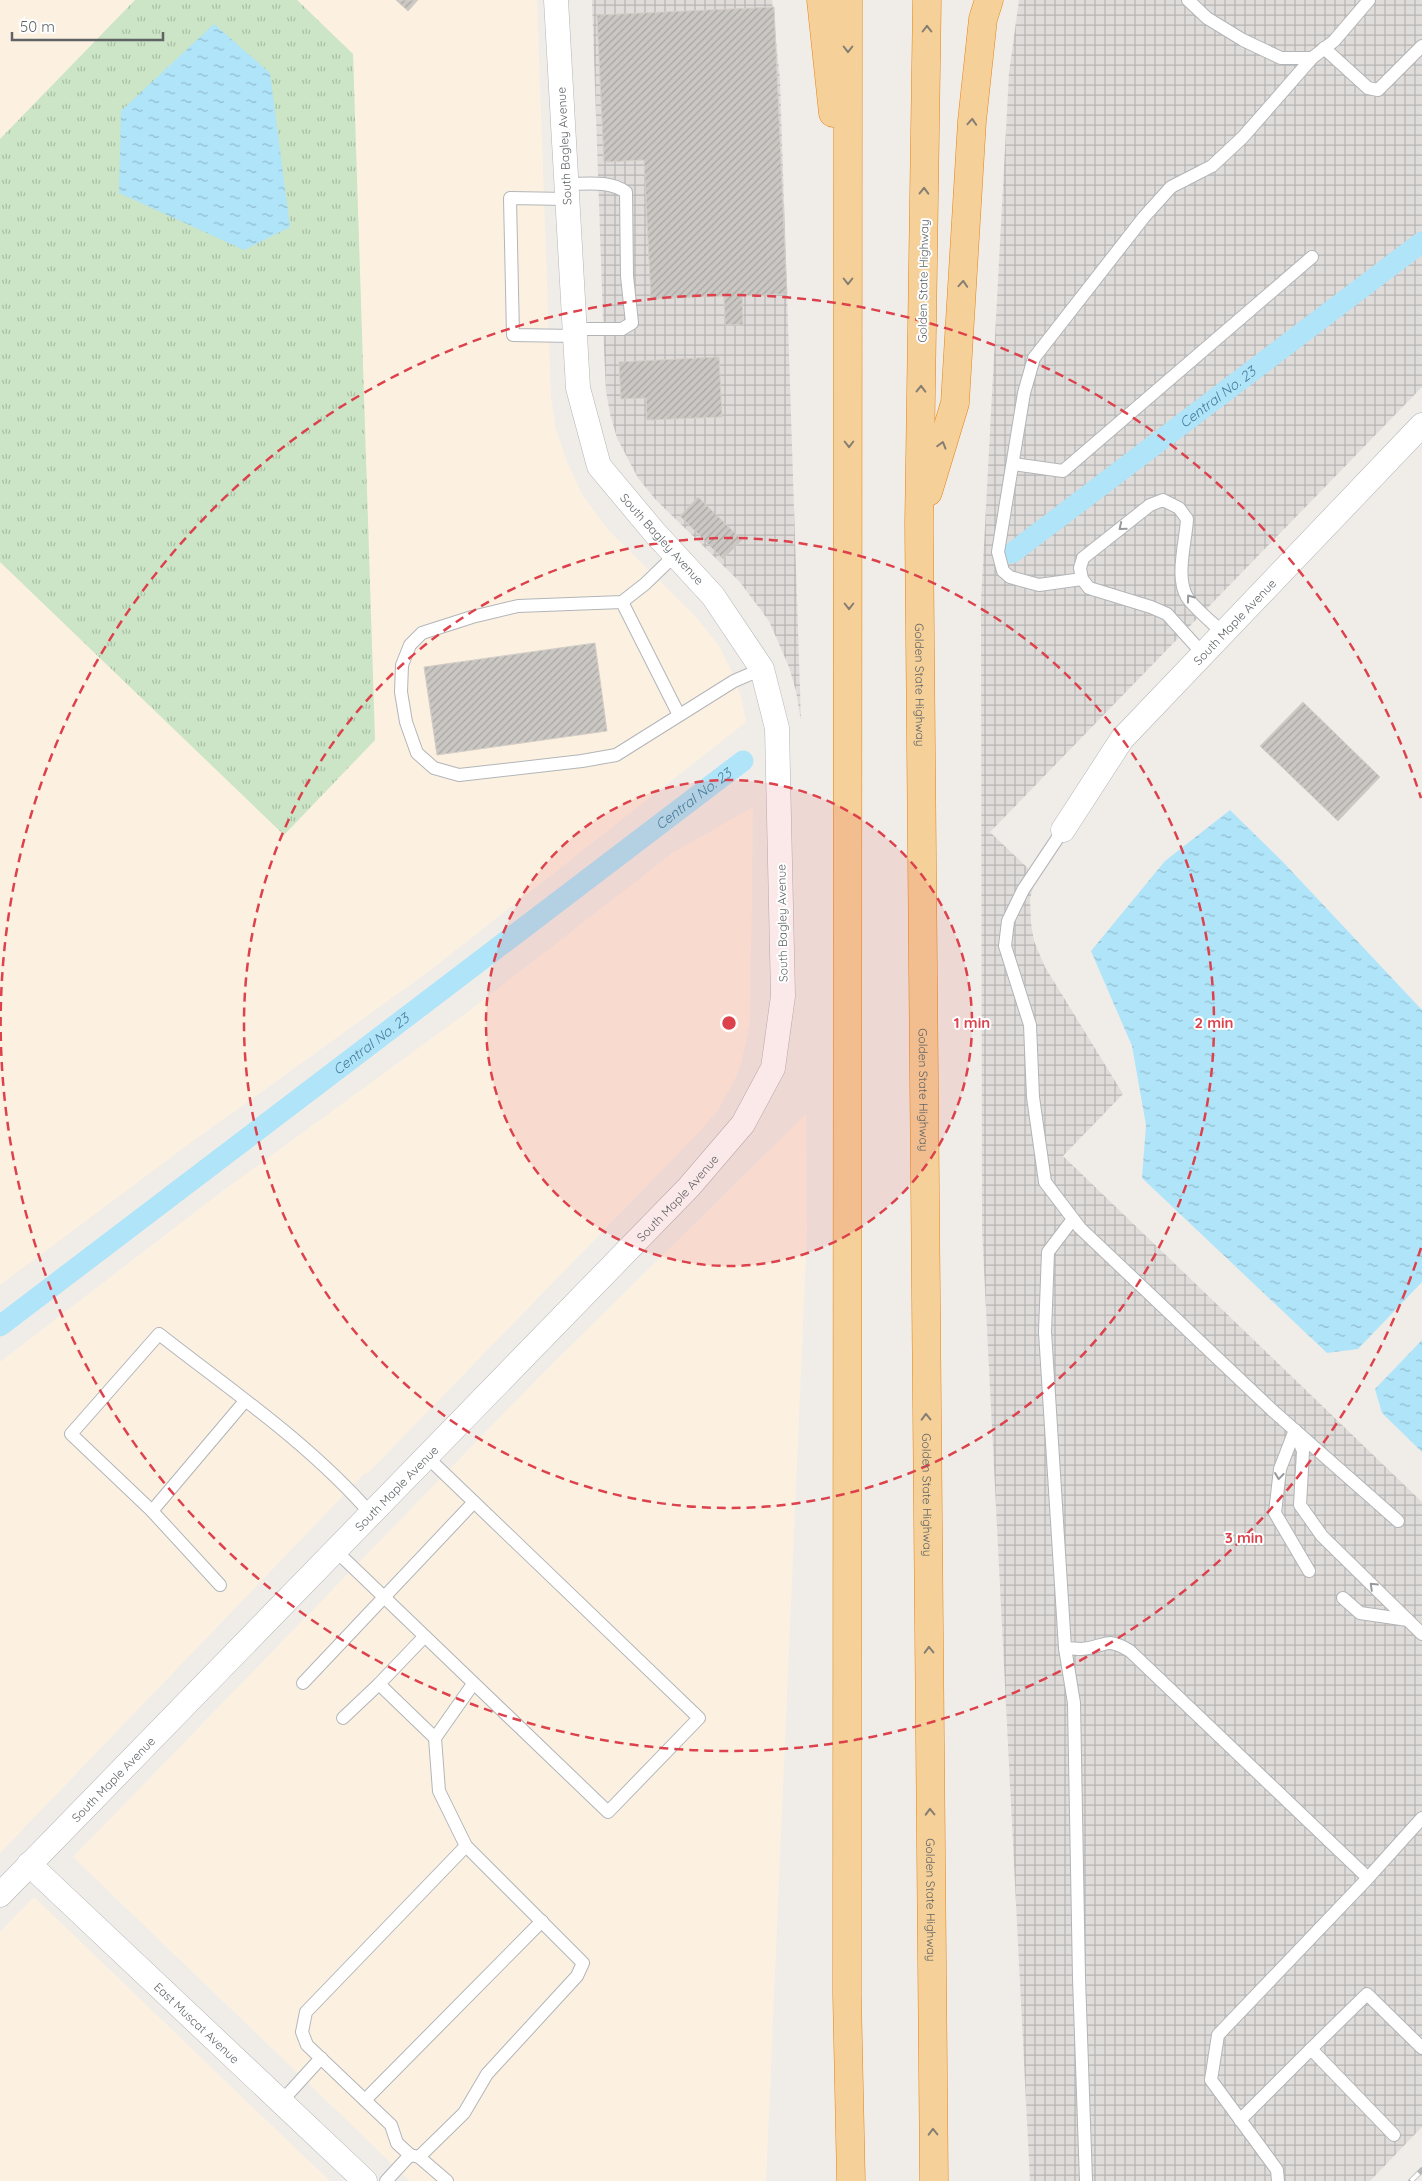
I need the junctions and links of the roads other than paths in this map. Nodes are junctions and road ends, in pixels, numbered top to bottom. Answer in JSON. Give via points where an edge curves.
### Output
{"nodes":[{"id":1,"x":556,"y":0,"type":"edge"},
{"id":2,"x":821,"y":0,"type":"edge"},
{"id":3,"x":848,"y":0,"type":"edge"},
{"id":4,"x":927,"y":0,"type":"edge"},
{"id":5,"x":989,"y":0,"type":"edge"},
{"id":6,"x":1188,"y":0,"type":"edge"},
{"id":7,"x":1369,"y":0,"type":"edge"},
{"id":8,"x":1422,"y":46,"type":"edge"},
{"id":9,"x":1324,"y":48,"type":"junction"},
{"id":10,"x":1312,"y":58,"type":"junction"},
{"id":11,"x":567,"y":192,"type":"junction"},
{"id":12,"x":848,"y":255,"type":"junction"},
{"id":13,"x":1312,"y":257,"type":"dead end"},
{"id":14,"x":575,"y":333,"type":"junction"},
{"id":15,"x":1422,"y":425,"type":"edge"},
{"id":16,"x":1013,"y":464,"type":"junction"},
{"id":17,"x":919,"y":525,"type":"junction"},
{"id":18,"x":675,"y":554,"type":"junction"},
{"id":19,"x":1082,"y":579,"type":"junction"},
{"id":20,"x":622,"y":602,"type":"junction"},
{"id":21,"x":1223,"y":633,"type":"junction"},
{"id":22,"x":1203,"y":654,"type":"junction"},
{"id":23,"x":762,"y":669,"type":"junction"},
{"id":24,"x":679,"y":715,"type":"junction"},
{"id":25,"x":1063,"y":830,"type":"joint"},
{"id":26,"x":773,"y":1068,"type":"joint"},
{"id":27,"x":1074,"y":1219,"type":"junction"},
{"id":28,"x":245,"y":1401,"type":"junction"},
{"id":29,"x":1295,"y":1430,"type":"junction"},
{"id":30,"x":426,"y":1456,"type":"junction"},
{"id":31,"x":474,"y":1502,"type":"junction"},
{"id":32,"x":152,"y":1511,"type":"junction"},
{"id":33,"x":370,"y":1514,"type":"junction"},
{"id":34,"x":1398,"y":1522,"type":"dead end"},
{"id":35,"x":335,"y":1550,"type":"junction"},
{"id":36,"x":1309,"y":1571,"type":"dead end"},
{"id":37,"x":220,"y":1585,"type":"dead end"},
{"id":38,"x":384,"y":1598,"type":"junction"},
{"id":39,"x":1343,"y":1598,"type":"dead end"},
{"id":40,"x":1408,"y":1620,"type":"junction"},
{"id":41,"x":1422,"y":1634,"type":"edge"},
{"id":42,"x":424,"y":1637,"type":"junction"},
{"id":43,"x":1065,"y":1648,"type":"junction"},
{"id":44,"x":303,"y":1683,"type":"dead end"},
{"id":45,"x":379,"y":1684,"type":"junction"},
{"id":46,"x":473,"y":1684,"type":"junction"},
{"id":47,"x":344,"y":1718,"type":"dead end"},
{"id":48,"x":435,"y":1738,"type":"junction"},
{"id":49,"x":1422,"y":1818,"type":"edge"},
{"id":50,"x":466,"y":1846,"type":"junction"},
{"id":51,"x":29,"y":1864,"type":"junction"},
{"id":52,"x":1368,"y":1878,"type":"junction"},
{"id":53,"x":0,"y":1894,"type":"edge"},
{"id":54,"x":542,"y":1921,"type":"junction"},
{"id":55,"x":1422,"y":2048,"type":"edge"},
{"id":56,"x":1311,"y":2049,"type":"junction"},
{"id":57,"x":321,"y":2058,"type":"junction"},
{"id":58,"x":364,"y":2100,"type":"junction"},
{"id":59,"x":281,"y":2102,"type":"junction"},
{"id":60,"x":1240,"y":2120,"type":"junction"},
{"id":61,"x":1394,"y":2135,"type":"dead end"},
{"id":62,"x":414,"y":2156,"type":"junction"},
{"id":63,"x":365,"y":2181,"type":"edge"},
{"id":64,"x":386,"y":2181,"type":"edge"},
{"id":65,"x":447,"y":2181,"type":"edge"},
{"id":66,"x":851,"y":2181,"type":"edge"},
{"id":67,"x":934,"y":2181,"type":"edge"},
{"id":68,"x":1086,"y":2181,"type":"edge"},
{"id":69,"x":1278,"y":2181,"type":"edge"}],
"edges":[{"from":1,"to":11,"type":"street","name":"South Bagley Avenue"},
{"from":2,"to":12,"type":"highway"},
{"from":3,"to":12,"type":"highway","one_way":true},
{"from":17,"to":4,"type":"highway","name":"Golden State Highway","one_way":true},
{"from":17,"to":5,"type":"highway","one_way":true,"via":[[955,403],[972,120],[983,19]]},
{"from":6,"to":10,"type":"lane","via":[[1207,18],[1281,58]]},
{"from":7,"to":9,"type":"lane","via":[[1334,41]]},
{"from":8,"to":9,"type":"lane","via":[[1378,90],[1368,88]]},
{"from":9,"to":10,"type":"lane"},
{"from":10,"to":16,"type":"lane","via":[[1243,137],[1212,166],[1171,188],[1043,345],[1034,358],[1024,393]]},
{"from":11,"to":14,"type":"street","name":"South Bagley Avenue"},
{"from":11,"to":14,"type":"lane","via":[[609,184],[626,192],[627,276],[632,323],[622,329]]},
{"from":11,"to":14,"type":"lane","via":[[510,198],[513,335]]},
{"from":12,"to":66,"type":"highway","one_way":true,"via":[[847,1995]]},
{"from":13,"to":16,"type":"lane","via":[[1063,471]]},
{"from":14,"to":18,"type":"street","name":"South Bagley Avenue","via":[[578,388],[599,466]]},
{"from":15,"to":21,"type":"street","name":"South Maple Avenue"},
{"from":16,"to":19,"type":"lane","via":[[998,552],[1003,571],[1010,577],[1039,585]]},
{"from":67,"to":17,"type":"highway","name":"Golden State Highway","one_way":true},
{"from":18,"to":20,"type":"lane"},
{"from":18,"to":23,"type":"street","name":"South Bagley Avenue","via":[[713,596]]},
{"from":21,"to":19,"type":"lane","one_way":true,"via":[[1187,597],[1182,583],[1187,519],[1179,508],[1163,500],[1150,505],[1083,558],[1080,568]]},
{"from":19,"to":22,"type":"lane","via":[[1089,588],[1167,614]]},
{"from":20,"to":24,"type":"lane"},
{"from":20,"to":24,"type":"lane","via":[[518,606],[422,633],[410,645],[401,674],[406,722],[417,753],[434,768],[459,775],[582,761],[616,755]]},
{"from":21,"to":22,"type":"street","name":"South Maple Avenue"},
{"from":22,"to":25,"type":"street","name":"South Maple Avenue","via":[[1122,739]]},
{"from":23,"to":24,"type":"lane"},
{"from":23,"to":26,"type":"street","name":"South Bagley Avenue","via":[[777,728],[783,996]]},
{"from":25,"to":27,"type":"lane","via":[[1008,921],[1006,946],[1030,1025],[1034,1096],[1045,1182]]},
{"from":26,"to":30,"type":"street","name":"South Maple Avenue","via":[[743,1124],[689,1187]]},
{"from":27,"to":29,"type":"lane"},
{"from":27,"to":43,"type":"lane","via":[[1048,1252],[1045,1332]]},
{"from":28,"to":32,"type":"lane"},
{"from":28,"to":32,"type":"lane","via":[[159,1334],[71,1434]]},
{"from":28,"to":33,"type":"lane","via":[[291,1437],[354,1494]]},
{"from":29,"to":34,"type":"lane"},
{"from":29,"to":36,"type":"lane","one_way":true,"via":[[1280,1469],[1275,1513]]},
{"from":40,"to":29,"type":"lane","one_way":true,"via":[[1322,1536],[1300,1505],[1303,1451]]},
{"from":30,"to":31,"type":"lane"},
{"from":30,"to":33,"type":"street","name":"South Maple Avenue"},
{"from":31,"to":38,"type":"lane"},
{"from":31,"to":46,"type":"lane","via":[[699,1718],[608,1812]]},
{"from":32,"to":37,"type":"lane"},
{"from":33,"to":35,"type":"street","name":"South Maple Avenue"},
{"from":35,"to":38,"type":"lane"},
{"from":35,"to":51,"type":"street","name":"South Maple Avenue"},
{"from":38,"to":42,"type":"lane"},
{"from":38,"to":44,"type":"lane"},
{"from":39,"to":40,"type":"lane","via":[[1360,1613]]},
{"from":40,"to":41,"type":"lane"},
{"from":42,"to":45,"type":"lane"},
{"from":42,"to":46,"type":"lane"},
{"from":43,"to":52,"type":"lane","via":[[1082,1649],[1108,1642],[1120,1644],[1130,1651]]},
{"from":43,"to":68,"type":"lane","via":[[1074,1703]]},
{"from":45,"to":47,"type":"lane"},
{"from":45,"to":48,"type":"lane"},
{"from":46,"to":48,"type":"lane"},
{"from":48,"to":50,"type":"lane","via":[[439,1791]]},
{"from":49,"to":52,"type":"lane"},
{"from":50,"to":54,"type":"lane"},
{"from":50,"to":57,"type":"lane","via":[[306,2012],[302,2032],[307,2045]]},
{"from":51,"to":53,"type":"street","name":"South Maple Avenue"},
{"from":51,"to":59,"type":"street","name":"East Muscat Avenue"},
{"from":52,"to":60,"type":"lane","via":[[1218,2035],[1210,2080]]},
{"from":54,"to":58,"type":"lane"},
{"from":54,"to":62,"type":"lane","via":[[584,1963],[582,1970],[487,2074],[464,2113]]},
{"from":55,"to":56,"type":"lane","via":[[1367,1994]]},
{"from":56,"to":60,"type":"lane"},
{"from":56,"to":61,"type":"lane"},
{"from":57,"to":58,"type":"lane"},
{"from":57,"to":59,"type":"lane"},
{"from":58,"to":62,"type":"lane","via":[[391,2125],[397,2143]]},
{"from":59,"to":63,"type":"street","name":"East Muscat Avenue"},
{"from":60,"to":69,"type":"lane","via":[[1277,2170]]},
{"from":62,"to":64,"type":"lane"},
{"from":62,"to":65,"type":"lane"}]}
